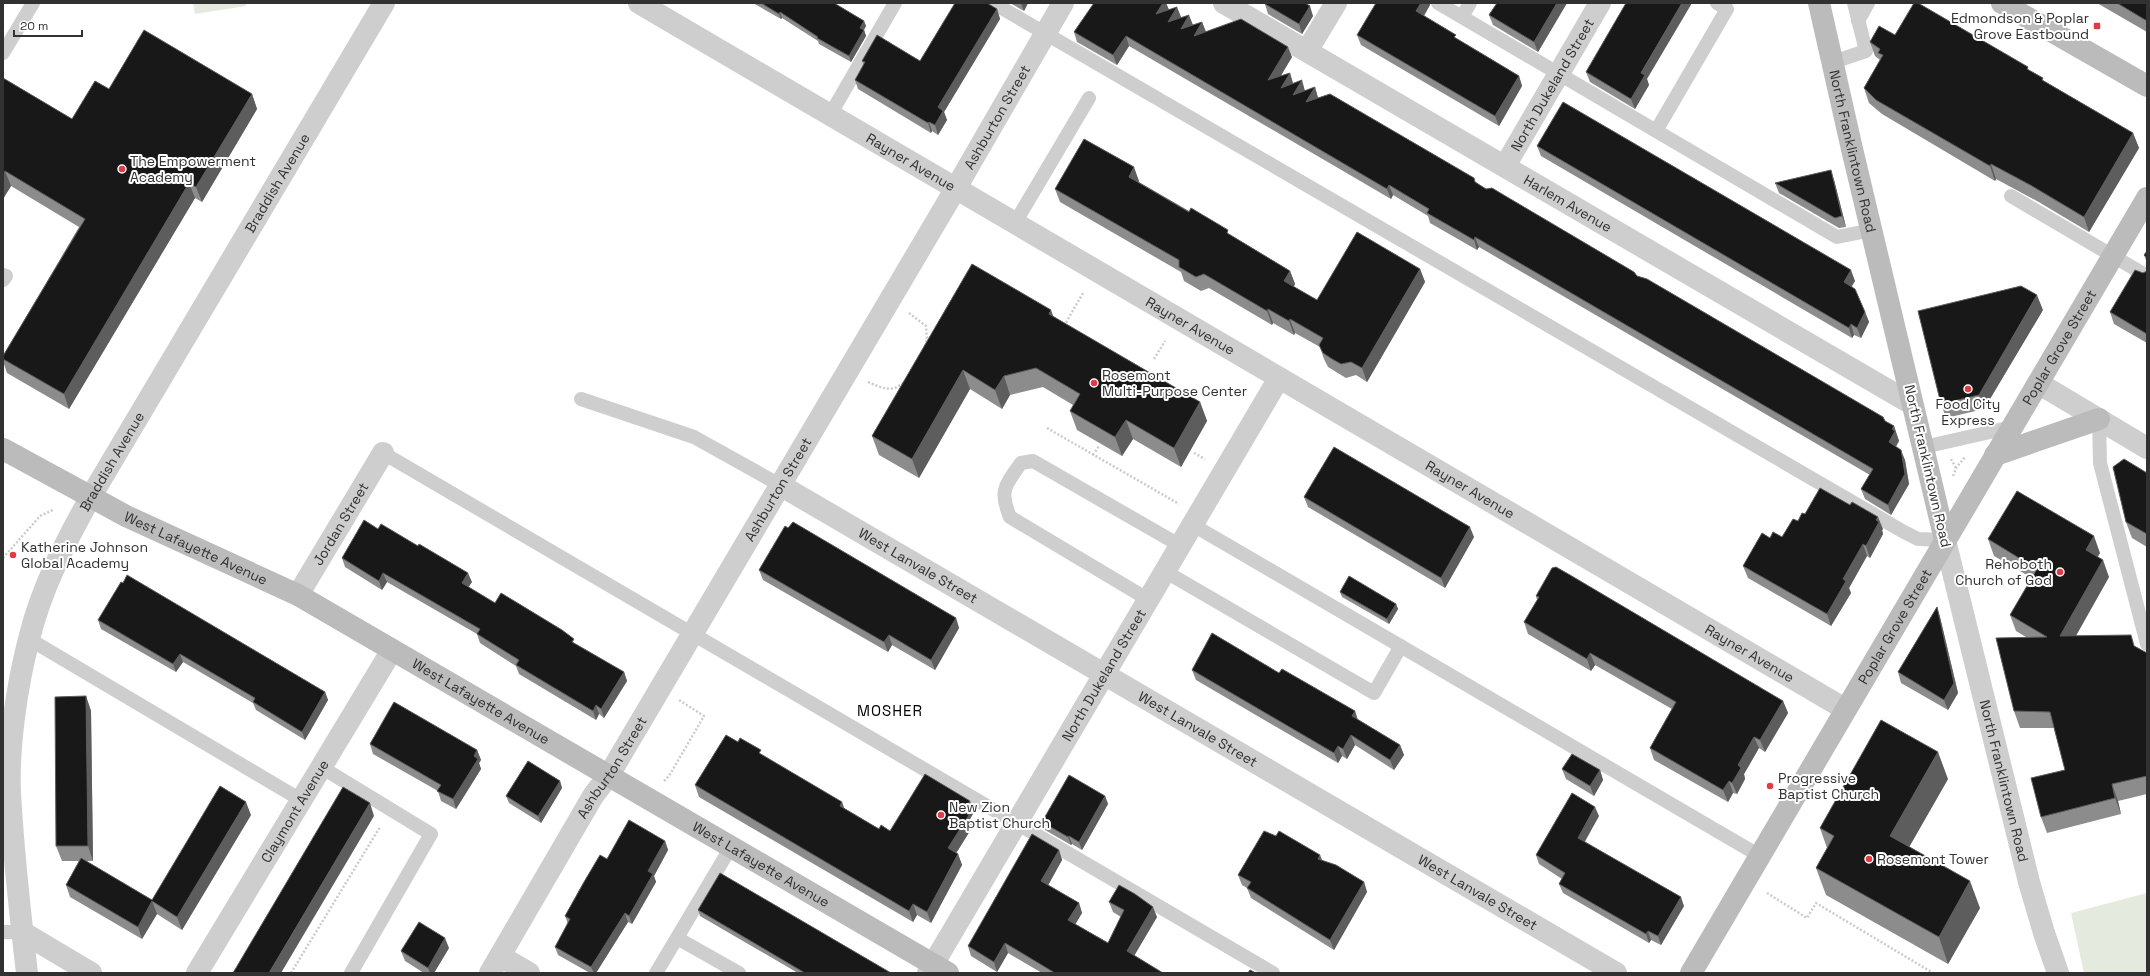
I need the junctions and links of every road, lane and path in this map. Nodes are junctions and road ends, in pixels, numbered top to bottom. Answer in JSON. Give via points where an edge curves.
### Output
{"nodes":[{"id":1,"x":33,"y":3,"type":"edge"},
{"id":2,"x":384,"y":3,"type":"edge"},
{"id":3,"x":639,"y":3,"type":"edge"},
{"id":4,"x":895,"y":3,"type":"edge"},
{"id":5,"x":993,"y":3,"type":"edge"},
{"id":6,"x":1063,"y":3,"type":"edge"},
{"id":7,"x":1224,"y":3,"type":"edge"},
{"id":8,"x":1336,"y":3,"type":"edge"},
{"id":9,"x":1438,"y":3,"type":"edge"},
{"id":10,"x":1470,"y":3,"type":"edge"},
{"id":11,"x":1600,"y":3,"type":"edge"},
{"id":12,"x":1716,"y":3,"type":"edge"},
{"id":13,"x":1819,"y":3,"type":"edge"},
{"id":14,"x":1854,"y":3,"type":"edge"},
{"id":15,"x":1868,"y":3,"type":"edge"},
{"id":16,"x":2002,"y":3,"type":"edge"},
{"id":17,"x":1462,"y":17,"type":"junction"},
{"id":18,"x":1858,"y":21,"type":"junction"},
{"id":19,"x":1045,"y":33,"type":"junction"},
{"id":20,"x":1307,"y":52,"type":"junction"},
{"id":21,"x":3,"y":53,"type":"edge"},
{"id":22,"x":1833,"y":62,"type":"junction"},
{"id":23,"x":1559,"y":73,"type":"junction"},
{"id":24,"x":2147,"y":86,"type":"edge"},
{"id":25,"x":1089,"y":98,"type":"dead end"},
{"id":26,"x":830,"y":115,"type":"junction"},
{"id":27,"x":1656,"y":131,"type":"junction"},
{"id":28,"x":1505,"y":166,"type":"junction"},
{"id":29,"x":956,"y":188,"type":"junction"},
{"id":30,"x":2011,"y":196,"type":"dead end"},
{"id":31,"x":2147,"y":198,"type":"edge"},
{"id":32,"x":1015,"y":223,"type":"junction"},
{"id":33,"x":1872,"y":230,"type":"junction"},
{"id":34,"x":2113,"y":256,"type":"junction"},
{"id":35,"x":3,"y":275,"type":"edge"},
{"id":36,"x":2147,"y":276,"type":"edge"},
{"id":37,"x":3,"y":280,"type":"edge"},
{"id":38,"x":1083,"y":293,"type":"dead end"},
{"id":39,"x":909,"y":313,"type":"dead end"},
{"id":40,"x":1061,"y":331,"type":"edge"},
{"id":41,"x":1165,"y":341,"type":"dead end"},
{"id":42,"x":921,"y":353,"type":"edge"},
{"id":43,"x":1154,"y":359,"type":"dead end"},
{"id":44,"x":1279,"y":378,"type":"junction"},
{"id":45,"x":905,"y":380,"type":"edge"},
{"id":46,"x":868,"y":382,"type":"dead end"},
{"id":47,"x":2038,"y":383,"type":"junction"},
{"id":48,"x":581,"y":399,"type":"dead end"},
{"id":49,"x":1912,"y":404,"type":"junction"},
{"id":50,"x":2099,"y":419,"type":"junction"},
{"id":51,"x":2012,"y":427,"type":"junction"},
{"id":52,"x":1047,"y":428,"type":"dead end"},
{"id":53,"x":1099,"y":446,"type":"edge"},
{"id":54,"x":1924,"y":447,"type":"junction"},
{"id":55,"x":2147,"y":448,"type":"edge"},
{"id":56,"x":3,"y":449,"type":"edge"},
{"id":57,"x":1970,"y":451,"type":"dead end"},
{"id":58,"x":1194,"y":453,"type":"dead end"},
{"id":59,"x":383,"y":454,"type":"joint"},
{"id":60,"x":1093,"y":455,"type":"junction"},
{"id":61,"x":1995,"y":455,"type":"junction"},
{"id":62,"x":1950,"y":457,"type":"dead end"},
{"id":63,"x":1209,"y":461,"type":"dead end"},
{"id":64,"x":1956,"y":468,"type":"junction"},
{"id":65,"x":1952,"y":481,"type":"dead end"},
{"id":66,"x":780,"y":485,"type":"junction"},
{"id":67,"x":90,"y":498,"type":"junction"},
{"id":68,"x":53,"y":510,"type":"dead end"},
{"id":69,"x":1188,"y":515,"type":"junction"},
{"id":70,"x":1945,"y":540,"type":"junction"},
{"id":71,"x":1180,"y":546,"type":"junction"},
{"id":72,"x":3,"y":558,"type":"edge"},
{"id":73,"x":1166,"y":572,"type":"junction"},
{"id":74,"x":298,"y":595,"type":"junction"},
{"id":75,"x":1149,"y":600,"type":"junction"},
{"id":76,"x":693,"y":634,"type":"junction"},
{"id":77,"x":29,"y":639,"type":"junction"},
{"id":78,"x":2147,"y":644,"type":"edge"},
{"id":79,"x":1401,"y":646,"type":"junction"},
{"id":80,"x":392,"y":650,"type":"junction"},
{"id":81,"x":1105,"y":674,"type":"junction"},
{"id":82,"x":679,"y":700,"type":"dead end"},
{"id":83,"x":1845,"y":709,"type":"junction"},
{"id":84,"x":321,"y":767,"type":"junction"},
{"id":85,"x":609,"y":775,"type":"junction"},
{"id":86,"x":662,"y":782,"type":"dead end"},
{"id":87,"x":301,"y":800,"type":"junction"},
{"id":88,"x":1017,"y":823,"type":"junction"},
{"id":89,"x":380,"y":827,"type":"dead end"},
{"id":90,"x":731,"y":847,"type":"junction"},
{"id":91,"x":1760,"y":856,"type":"junction"},
{"id":92,"x":1767,"y":893,"type":"dead end"},
{"id":93,"x":12,"y":932,"type":"edge"},
{"id":94,"x":677,"y":938,"type":"junction"},
{"id":95,"x":495,"y":964,"type":"edge"},
{"id":96,"x":937,"y":970,"type":"edge"},
{"id":97,"x":27,"y":973,"type":"edge"},
{"id":98,"x":91,"y":973,"type":"edge"},
{"id":99,"x":197,"y":973,"type":"edge"},
{"id":100,"x":292,"y":973,"type":"edge"},
{"id":101,"x":351,"y":973,"type":"edge"},
{"id":102,"x":529,"y":973,"type":"edge"},
{"id":103,"x":656,"y":973,"type":"edge"},
{"id":104,"x":739,"y":973,"type":"edge"},
{"id":105,"x":1273,"y":973,"type":"edge"},
{"id":106,"x":1616,"y":973,"type":"edge"},
{"id":107,"x":1691,"y":973,"type":"edge"},
{"id":108,"x":1933,"y":973,"type":"edge"},
{"id":109,"x":2058,"y":973,"type":"edge"}],
"edges":[{"from":1,"to":21,"type":"lane"},
{"from":2,"to":67,"type":"street","name":"Braddish Avenue"},
{"from":3,"to":26,"type":"street","name":"Rayner Avenue"},
{"from":4,"to":26,"type":"lane"},
{"from":5,"to":19,"type":"lane"},
{"from":6,"to":19,"type":"street","name":"Ashburton Street"},
{"from":7,"to":20,"type":"street","name":"Harlem Avenue"},
{"from":8,"to":20,"type":"street"},
{"from":9,"to":17,"type":"lane"},
{"from":10,"to":17,"type":"lane"},
{"from":11,"to":23,"type":"street","name":"North Dukeland Street"},
{"from":12,"to":27,"type":"lane","via":[[1727,9]]},
{"from":13,"to":22,"type":"main road","name":"North Franklintown Road"},
{"from":14,"to":18,"type":"lane"},
{"from":15,"to":18,"type":"lane"},
{"from":16,"to":24,"type":"main road"},
{"from":17,"to":23,"type":"lane"},
{"from":18,"to":22,"type":"lane","via":[[1866,51]]},
{"from":19,"to":29,"type":"street","name":"Ashburton Street"},
{"from":19,"to":70,"type":"lane","via":[[1904,532],[1918,539]]},
{"from":20,"to":28,"type":"street","name":"Harlem Avenue"},
{"from":22,"to":33,"type":"main road","name":"North Franklintown Road"},
{"from":23,"to":27,"type":"lane"},
{"from":23,"to":28,"type":"street","name":"North Dukeland Street"},
{"from":25,"to":32,"type":"lane"},
{"from":26,"to":29,"type":"street","name":"Rayner Avenue"},
{"from":27,"to":33,"type":"lane","via":[[1837,237]]},
{"from":28,"to":49,"type":"street","name":"Harlem Avenue"},
{"from":29,"to":32,"type":"street","name":"Rayner Avenue"},
{"from":29,"to":66,"type":"street","name":"Ashburton Street"},
{"from":30,"to":34,"type":"lane"},
{"from":31,"to":34,"type":"main road","name":"Poplar Grove Street"},
{"from":32,"to":44,"type":"street","name":"Rayner Avenue"},
{"from":33,"to":49,"type":"main road","name":"North Franklintown Road"},
{"from":34,"to":36,"type":"lane"},
{"from":34,"to":47,"type":"main road","name":"Poplar Grove Street"},
{"from":35,"to":37,"type":"lane","via":[[6,276]]},
{"from":38,"to":40,"type":"path"},
{"from":39,"to":42,"type":"path","via":[[921,321],[927,331],[927,340]]},
{"from":41,"to":43,"type":"path"},
{"from":44,"to":69,"type":"street","name":"North Dukeland Street"},
{"from":44,"to":83,"type":"street","name":"Rayner Avenue"},
{"from":45,"to":46,"type":"path","via":[[898,387],[889,389],[882,389]]},
{"from":47,"to":50,"type":"street"},
{"from":47,"to":51,"type":"main road","name":"Poplar Grove Street"},
{"from":48,"to":66,"type":"lane","via":[[694,437]]},
{"from":49,"to":54,"type":"main road","name":"North Franklintown Road"},
{"from":50,"to":55,"type":"street"},
{"from":50,"to":61,"type":"main road"},
{"from":50,"to":78,"type":"lane","via":[[2100,463]]},
{"from":51,"to":54,"type":"lane"},
{"from":51,"to":61,"type":"main road","name":"Poplar Grove Street"},
{"from":52,"to":60,"type":"path"},
{"from":53,"to":60,"type":"path"},
{"from":54,"to":70,"type":"main road","name":"North Franklintown Road"},
{"from":56,"to":67,"type":"main road","name":"West Lafayette Avenue"},
{"from":57,"to":64,"type":"path"},
{"from":58,"to":63,"type":"path"},
{"from":59,"to":74,"type":"street","name":"Jordan Street"},
{"from":59,"to":76,"type":"lane"},
{"from":60,"to":69,"type":"path"},
{"from":61,"to":70,"type":"main road","name":"Poplar Grove Street"},
{"from":62,"to":64,"type":"path"},
{"from":64,"to":65,"type":"path"},
{"from":66,"to":76,"type":"street","name":"Ashburton Street"},
{"from":66,"to":81,"type":"street","name":"West Lanvale Street"},
{"from":67,"to":74,"type":"main road","name":"West Lafayette Avenue"},
{"from":67,"to":77,"type":"street","name":"Braddish Avenue","via":[[69,535],[48,582]]},
{"from":68,"to":72,"type":"path","via":[[40,516]]},
{"from":69,"to":71,"type":"street","name":"North Dukeland Street"},
{"from":69,"to":79,"type":"lane"},
{"from":70,"to":83,"type":"main road","name":"Poplar Grove Street"},
{"from":70,"to":109,"type":"street","name":"North Franklintown Road","via":[[2029,882]]},
{"from":71,"to":73,"type":"street","name":"North Dukeland Street"},
{"from":71,"to":75,"type":"lane","via":[[1033,461],[1021,463],[1007,483],[1003,500],[1010,517]]},
{"from":73,"to":75,"type":"street","name":"North Dukeland Street"},
{"from":73,"to":79,"type":"lane","via":[[1374,693]]},
{"from":74,"to":80,"type":"main road","name":"West Lafayette Avenue"},
{"from":75,"to":81,"type":"street","name":"North Dukeland Street"},
{"from":76,"to":85,"type":"street","name":"Ashburton Street"},
{"from":76,"to":88,"type":"lane"},
{"from":77,"to":87,"type":"lane"},
{"from":77,"to":93,"type":"street","name":"Braddish Avenue","via":[[13,735],[10,791]]},
{"from":79,"to":91,"type":"lane"},
{"from":80,"to":84,"type":"street","name":"Claymont Avenue"},
{"from":80,"to":85,"type":"main road","name":"West Lafayette Avenue"},
{"from":81,"to":88,"type":"street","name":"North Dukeland Street"},
{"from":81,"to":106,"type":"street","name":"West Lanvale Street"},
{"from":82,"to":86,"type":"path","via":[[704,716],[669,776]]},
{"from":83,"to":91,"type":"main road","name":"Poplar Grove Street"},
{"from":84,"to":87,"type":"street","name":"Claymont Avenue"},
{"from":84,"to":101,"type":"lane","via":[[431,834]]},
{"from":85,"to":90,"type":"main road","name":"West Lafayette Avenue"},
{"from":85,"to":95,"type":"street","name":"Ashburton Street","via":[[593,796]]},
{"from":87,"to":99,"type":"street","name":"Claymont Avenue"},
{"from":88,"to":96,"type":"street","name":"North Dukeland Street"},
{"from":88,"to":105,"type":"lane"},
{"from":89,"to":100,"type":"path"},
{"from":90,"to":94,"type":"lane"},
{"from":90,"to":96,"type":"main road","name":"West Lafayette Avenue"},
{"from":91,"to":107,"type":"main road","name":"Poplar Grove Street"},
{"from":92,"to":108,"type":"path","via":[[1807,918],[1816,903]]},
{"from":93,"to":97,"type":"street","name":"Braddish Avenue"},
{"from":93,"to":98,"type":"street"},
{"from":94,"to":103,"type":"lane"},
{"from":94,"to":104,"type":"lane"},
{"from":95,"to":102,"type":"street"}]}
